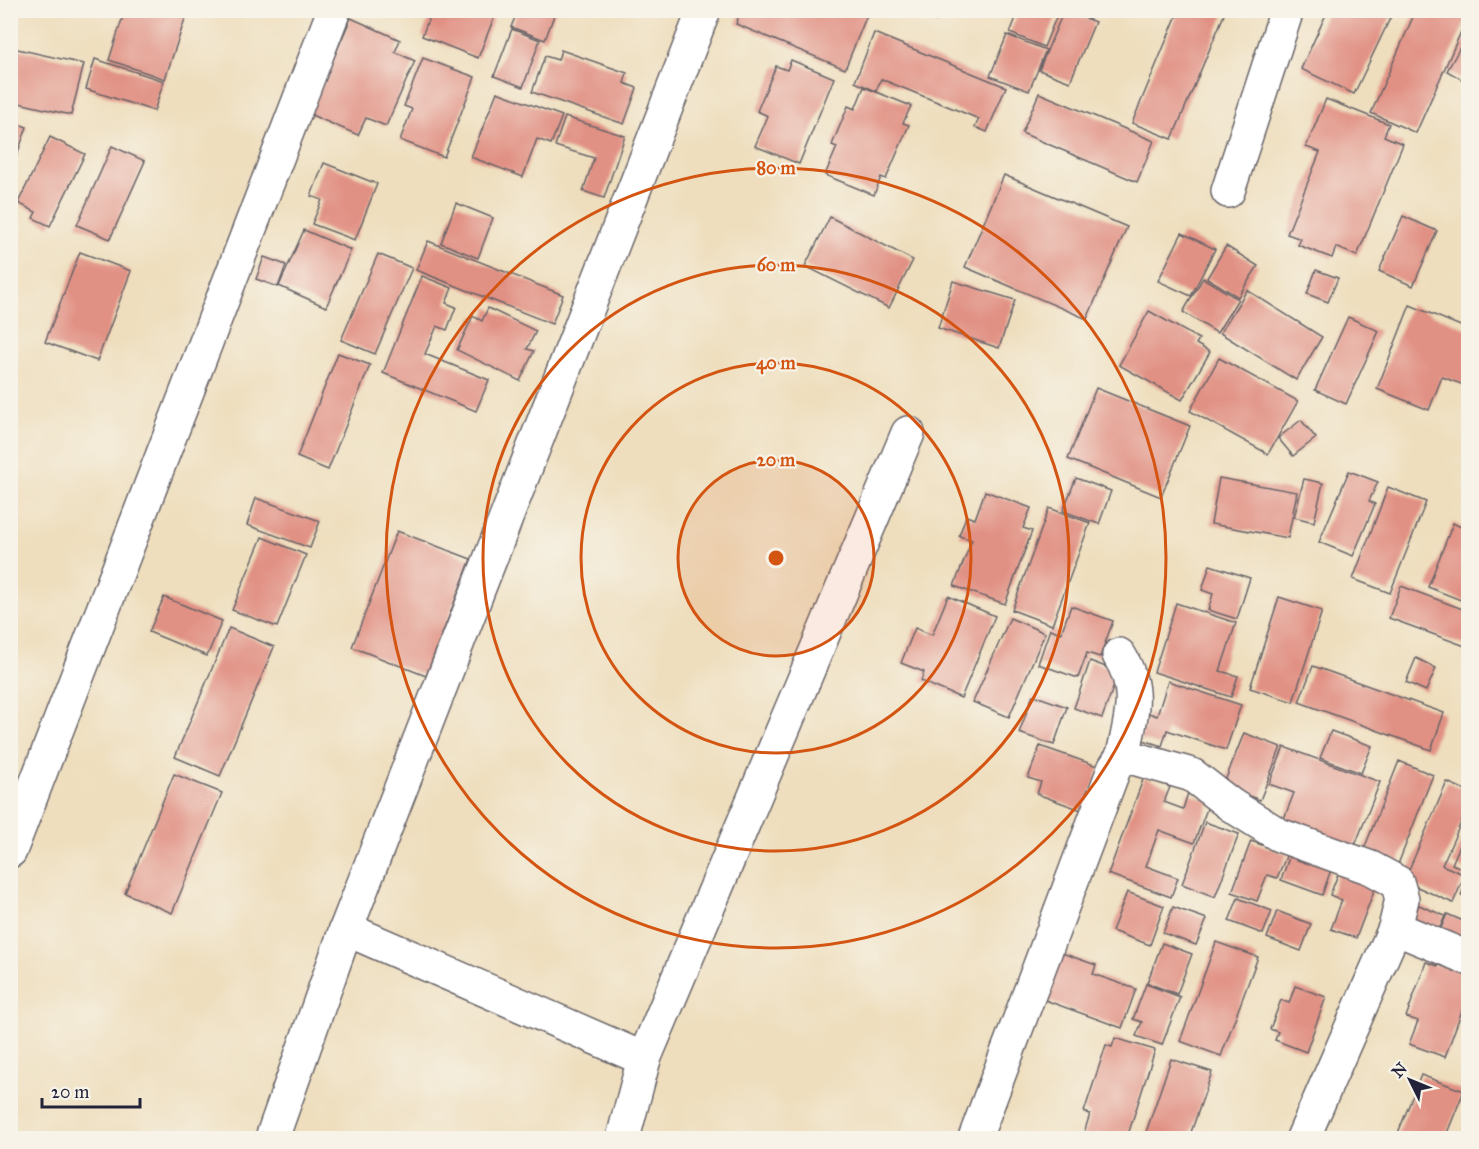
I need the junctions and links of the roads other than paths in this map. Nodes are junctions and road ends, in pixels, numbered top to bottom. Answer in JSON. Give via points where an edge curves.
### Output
{"nodes":[{"id":1,"x":334,"y":10,"type":"edge"},
{"id":2,"x":704,"y":10,"type":"edge"},
{"id":3,"x":1287,"y":10,"type":"edge"},
{"id":4,"x":1228,"y":191,"type":"dead end"},
{"id":5,"x":908,"y":433,"type":"dead end"},
{"id":6,"x":1119,"y":655,"type":"dead end"},
{"id":7,"x":1123,"y":755,"type":"junction"},
{"id":8,"x":10,"y":851,"type":"edge"},
{"id":9,"x":1395,"y":928,"type":"junction"},
{"id":10,"x":346,"y":929,"type":"junction"},
{"id":11,"x":1468,"y":958,"type":"edge"},
{"id":12,"x":644,"y":1059,"type":"junction"},
{"id":13,"x":272,"y":1138,"type":"edge"},
{"id":14,"x":623,"y":1138,"type":"edge"},
{"id":15,"x":975,"y":1138,"type":"edge"},
{"id":16,"x":1303,"y":1138,"type":"edge"}],
"edges":[{"from":1,"to":8,"type":"street"},
{"from":2,"to":10,"type":"street"},
{"from":3,"to":4,"type":"street"},
{"from":5,"to":12,"type":"street"},
{"from":6,"to":7,"type":"street","via":[[1129,670],[1134,707]]},
{"from":7,"to":9,"type":"street","via":[[1192,775],[1279,835],[1371,868],[1397,882],[1402,899]]},
{"from":7,"to":15,"type":"street","via":[[1114,769]]},
{"from":9,"to":11,"type":"street"},
{"from":9,"to":16,"type":"street"},
{"from":10,"to":12,"type":"street"},
{"from":10,"to":13,"type":"street"},
{"from":12,"to":14,"type":"street"}]}
